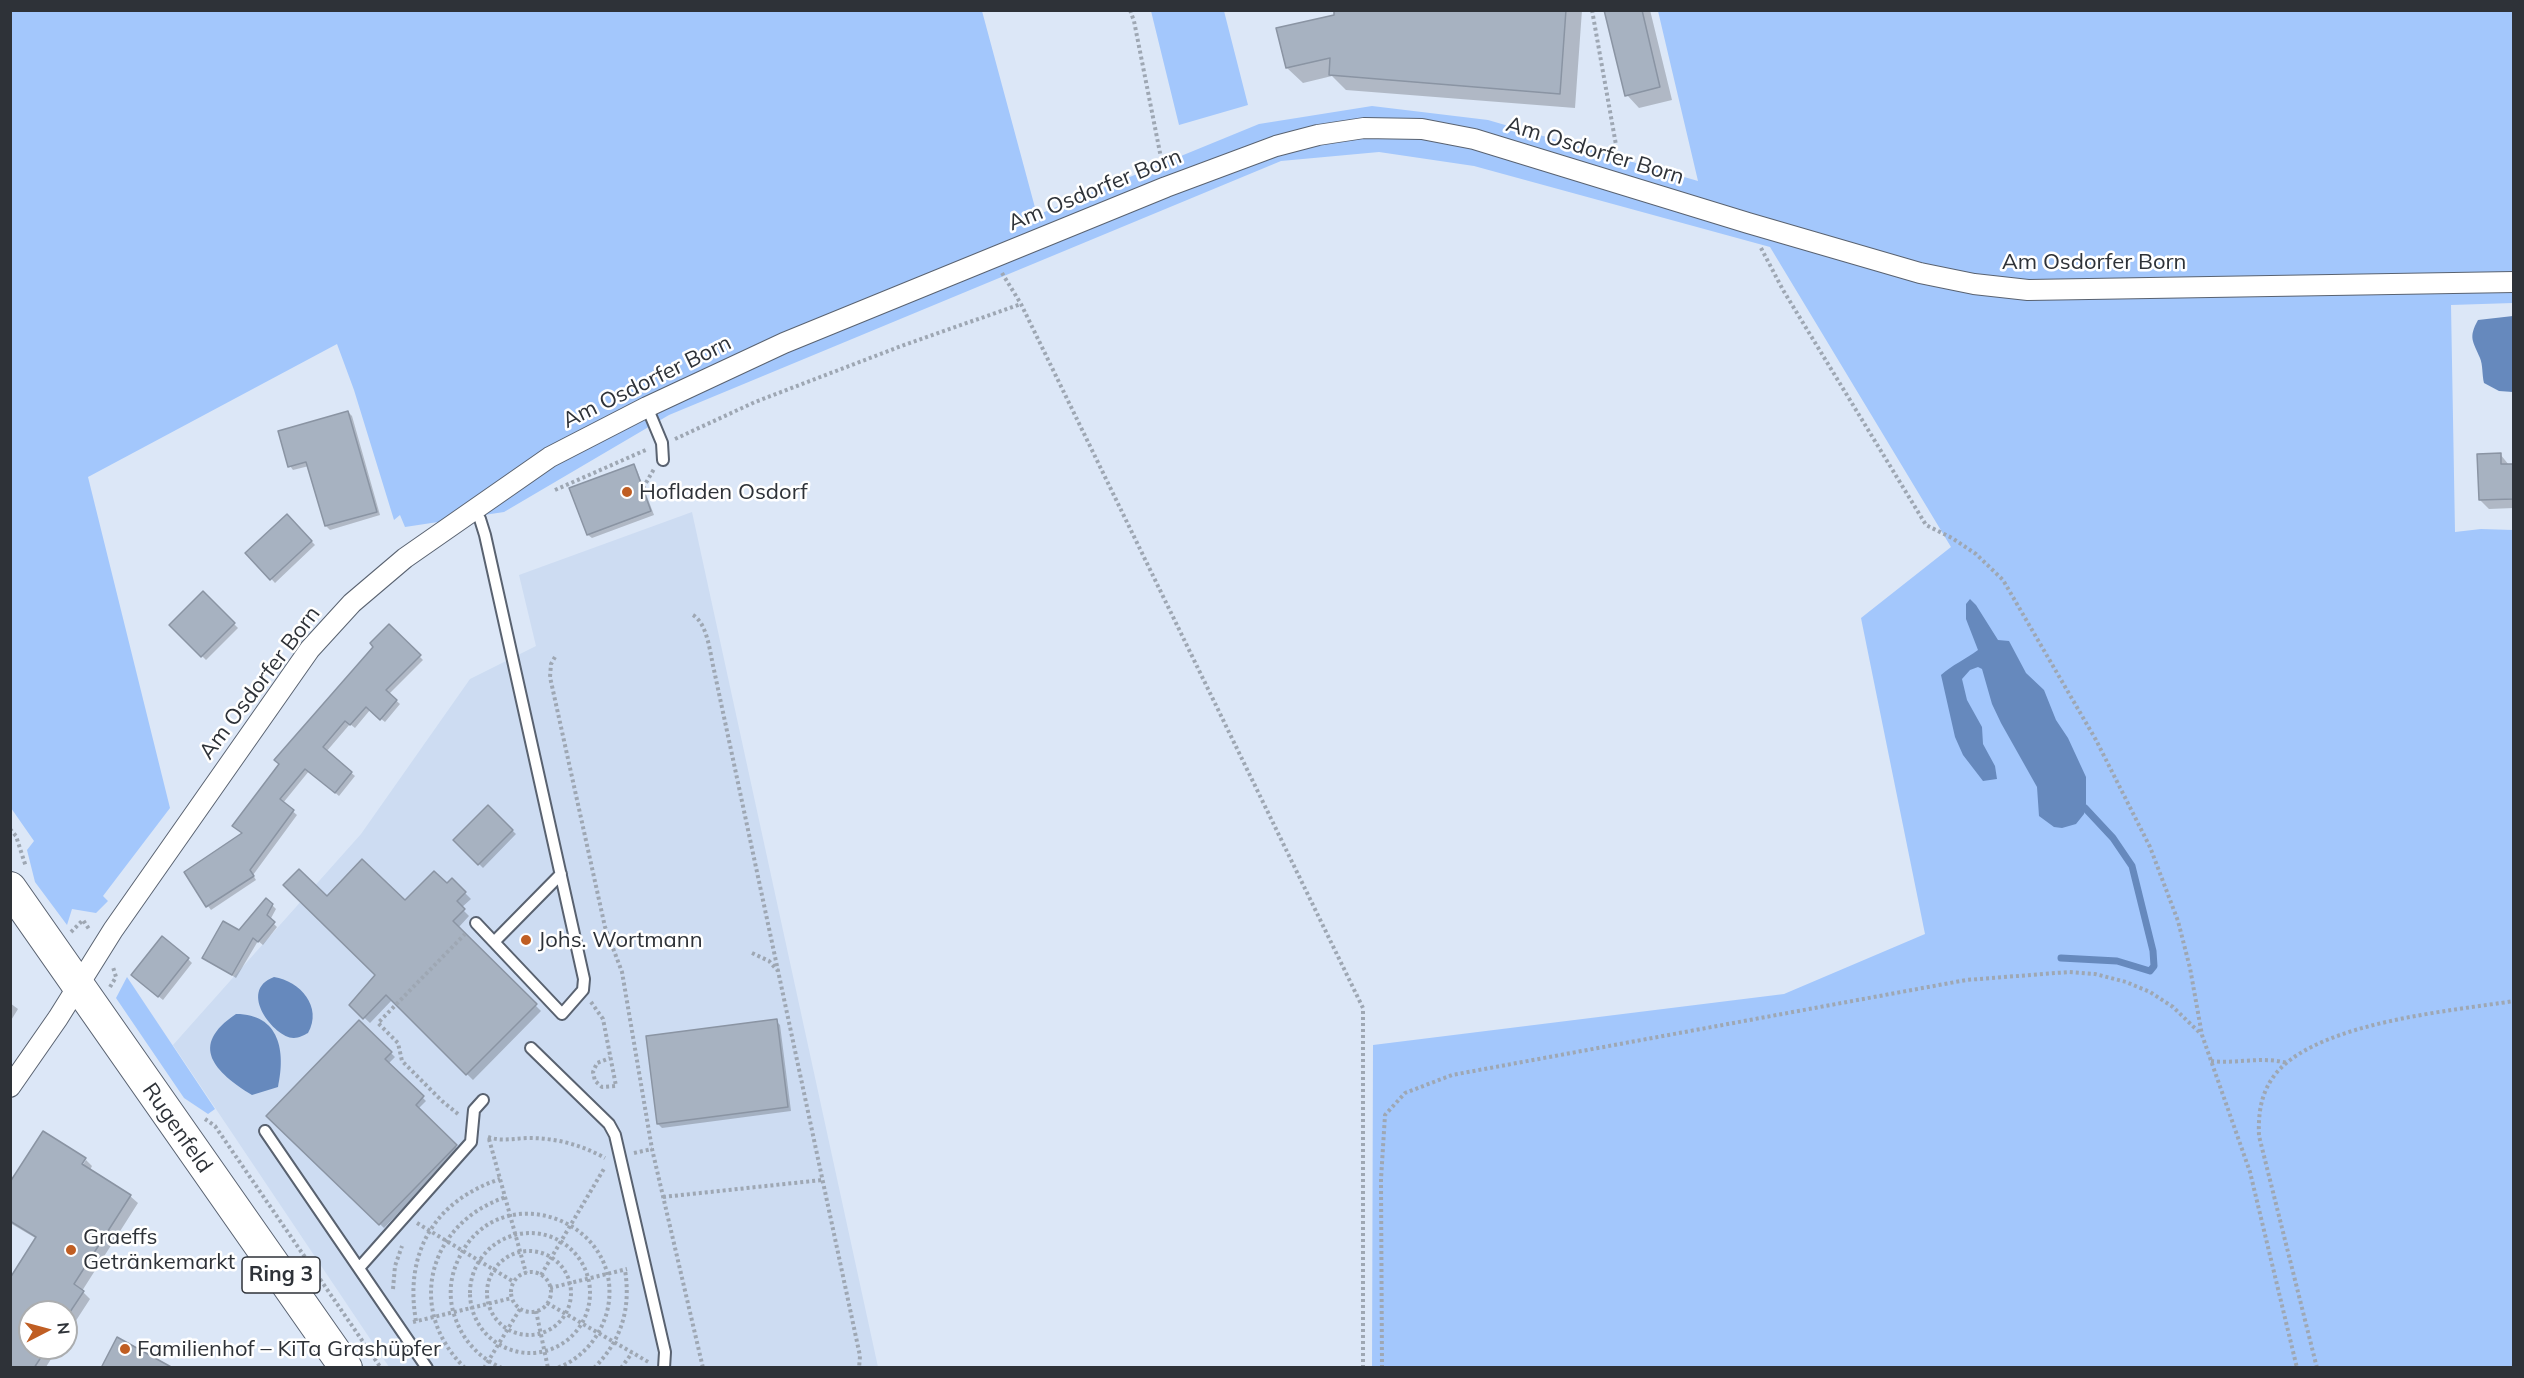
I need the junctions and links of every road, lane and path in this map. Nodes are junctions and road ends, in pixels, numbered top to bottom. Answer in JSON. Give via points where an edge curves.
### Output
{"nodes":[{"id":1,"x":1130,"y":10,"type":"edge"},
{"id":2,"x":1592,"y":10,"type":"edge"},
{"id":3,"x":1606,"y":180,"type":"junction"},
{"id":4,"x":1167,"y":187,"type":"junction"},
{"id":5,"x":1748,"y":223,"type":"junction"},
{"id":6,"x":993,"y":257,"type":"junction"},
{"id":7,"x":2514,"y":282,"type":"edge"},
{"id":8,"x":1021,"y":304,"type":"junction"},
{"id":9,"x":646,"y":407,"type":"junction"},
{"id":10,"x":662,"y":443,"type":"junction"},
{"id":11,"x":663,"y":460,"type":"dead end"},
{"id":12,"x":555,"y":490,"type":"dead end"},
{"id":13,"x":472,"y":510,"type":"junction"},
{"id":14,"x":693,"y":615,"type":"dead end"},
{"id":15,"x":555,"y":657,"type":"dead end"},
{"id":16,"x":561,"y":874,"type":"junction"},
{"id":17,"x":10,"y":888,"type":"edge"},
{"id":18,"x":476,"y":923,"type":"joint"},
{"id":19,"x":90,"y":930,"type":"dead end"},
{"id":20,"x":69,"y":935,"type":"dead end"},
{"id":21,"x":494,"y":942,"type":"junction"},
{"id":22,"x":752,"y":953,"type":"dead end"},
{"id":23,"x":111,"y":959,"type":"dead end"},
{"id":24,"x":778,"y":972,"type":"junction"},
{"id":25,"x":93,"y":989,"type":"junction"},
{"id":26,"x":583,"y":990,"type":"junction"},
{"id":27,"x":2514,"y":1001,"type":"edge"},
{"id":28,"x":2202,"y":1035,"type":"junction"},
{"id":29,"x":531,"y":1048,"type":"dead end"},
{"id":30,"x":610,"y":1058,"type":"junction"},
{"id":31,"x":2211,"y":1061,"type":"junction"},
{"id":32,"x":2288,"y":1064,"type":"junction"},
{"id":33,"x":10,"y":1087,"type":"edge"},
{"id":34,"x":483,"y":1100,"type":"dead end"},
{"id":35,"x":473,"y":1126,"type":"junction"},
{"id":36,"x":265,"y":1131,"type":"dead end"},
{"id":37,"x":489,"y":1138,"type":"junction"},
{"id":38,"x":500,"y":1179,"type":"junction"},
{"id":39,"x":822,"y":1180,"type":"junction"},
{"id":40,"x":506,"y":1197,"type":"junction"},
{"id":41,"x":663,"y":1197,"type":"junction"},
{"id":42,"x":510,"y":1216,"type":"junction"},
{"id":43,"x":571,"y":1225,"type":"junction"},
{"id":44,"x":413,"y":1228,"type":"dead end"},
{"id":45,"x":429,"y":1232,"type":"junction"},
{"id":46,"x":515,"y":1234,"type":"junction"},
{"id":47,"x":561,"y":1241,"type":"junction"},
{"id":48,"x":446,"y":1242,"type":"junction"},
{"id":49,"x":403,"y":1243,"type":"dead end"},
{"id":50,"x":462,"y":1252,"type":"junction"},
{"id":51,"x":520,"y":1252,"type":"junction"},
{"id":52,"x":552,"y":1257,"type":"junction"},
{"id":53,"x":478,"y":1261,"type":"junction"},
{"id":54,"x":645,"y":1265,"type":"junction"},
{"id":55,"x":359,"y":1268,"type":"junction"},
{"id":56,"x":494,"y":1270,"type":"junction"},
{"id":57,"x":625,"y":1270,"type":"junction"},
{"id":58,"x":526,"y":1273,"type":"junction"},
{"id":59,"x":607,"y":1274,"type":"junction"},
{"id":60,"x":541,"y":1275,"type":"junction"},
{"id":61,"x":589,"y":1278,"type":"junction"},
{"id":62,"x":514,"y":1282,"type":"junction"},
{"id":63,"x":570,"y":1283,"type":"junction"},
{"id":64,"x":550,"y":1288,"type":"junction"},
{"id":65,"x":512,"y":1298,"type":"junction"},
{"id":66,"x":547,"y":1303,"type":"junction"},
{"id":67,"x":489,"y":1304,"type":"junction"},
{"id":68,"x":471,"y":1308,"type":"junction"},
{"id":69,"x":520,"y":1309,"type":"junction"},
{"id":70,"x":536,"y":1311,"type":"junction"},
{"id":71,"x":453,"y":1312,"type":"junction"},
{"id":72,"x":565,"y":1314,"type":"junction"},
{"id":73,"x":434,"y":1317,"type":"junction"},
{"id":74,"x":416,"y":1321,"type":"junction"},
{"id":75,"x":582,"y":1323,"type":"junction"},
{"id":76,"x":398,"y":1325,"type":"junction"},
{"id":77,"x":508,"y":1329,"type":"junction"},
{"id":78,"x":540,"y":1333,"type":"junction"},
{"id":79,"x":598,"y":1333,"type":"junction"},
{"id":80,"x":615,"y":1343,"type":"junction"},
{"id":81,"x":498,"y":1345,"type":"junction"},
{"id":82,"x":544,"y":1352,"type":"junction"},
{"id":83,"x":632,"y":1353,"type":"junction"},
{"id":84,"x":488,"y":1361,"type":"junction"},
{"id":85,"x":346,"y":1368,"type":"edge"},
{"id":86,"x":427,"y":1368,"type":"edge"},
{"id":87,"x":465,"y":1368,"type":"edge"},
{"id":88,"x":484,"y":1368,"type":"edge"},
{"id":89,"x":502,"y":1368,"type":"edge"},
{"id":90,"x":548,"y":1368,"type":"edge"},
{"id":91,"x":557,"y":1368,"type":"edge"},
{"id":92,"x":594,"y":1368,"type":"edge"},
{"id":93,"x":621,"y":1368,"type":"edge"},
{"id":94,"x":657,"y":1368,"type":"edge"},
{"id":95,"x":664,"y":1368,"type":"edge"},
{"id":96,"x":703,"y":1368,"type":"edge"},
{"id":97,"x":859,"y":1368,"type":"edge"},
{"id":98,"x":1364,"y":1368,"type":"edge"},
{"id":99,"x":1382,"y":1368,"type":"edge"},
{"id":100,"x":2298,"y":1368,"type":"edge"},
{"id":101,"x":2318,"y":1368,"type":"edge"}],
"edges":[{"from":1,"to":4,"type":"path"},
{"from":2,"to":3,"type":"path","via":[[1616,144]]},
{"from":3,"to":4,"type":"street","name":"Am Osdorfer Born","via":[[1474,139],[1422,129],[1364,128],[1276,146]]},
{"from":3,"to":5,"type":"street","name":"Am Osdorfer Born"},
{"from":4,"to":6,"type":"street","name":"Am Osdorfer Born"},
{"from":5,"to":7,"type":"street","name":"Am Osdorfer Born","via":[[1920,273],[2028,290]]},
{"from":5,"to":28,"type":"path","via":[[1783,290],[1926,525],[1952,538],[1996,572],[2096,740],[2150,847],[2178,921]]},
{"from":6,"to":8,"type":"path"},
{"from":6,"to":9,"type":"street","name":"Am Osdorfer Born","via":[[784,343]]},
{"from":8,"to":10,"type":"path","via":[[754,402]]},
{"from":8,"to":98,"type":"path","via":[[1363,1008]]},
{"from":9,"to":10,"type":"lane"},
{"from":9,"to":13,"type":"street","name":"Am Osdorfer Born","via":[[550,457]]},
{"from":10,"to":11,"type":"lane"},
{"from":10,"to":12,"type":"path"},
{"from":13,"to":16,"type":"lane","via":[[485,535]]},
{"from":13,"to":25,"type":"street","name":"Am Osdorfer Born","via":[[405,558],[352,603],[310,649],[113,930]]},
{"from":14,"to":24,"type":"path","via":[[704,628],[714,670]]},
{"from":15,"to":41,"type":"path","via":[[550,677],[606,927],[622,972]]},
{"from":16,"to":21,"type":"lane"},
{"from":16,"to":26,"type":"lane","via":[[584,979]]},
{"from":17,"to":25,"type":"main road","name":"Rugenfeld","number":"Ring 3"},
{"from":18,"to":21,"type":"lane"},
{"from":18,"to":35,"type":"path","via":[[378,1023],[398,1043],[402,1060]]},
{"from":19,"to":20,"type":"path","via":[[83,920]]},
{"from":21,"to":26,"type":"lane","via":[[562,1014]]},
{"from":22,"to":24,"type":"path","via":[[769,961]]},
{"from":23,"to":25,"type":"path","via":[[116,977]]},
{"from":24,"to":39,"type":"path"},
{"from":25,"to":33,"type":"street","name":"Am Osdorfer Born"},
{"from":25,"to":85,"type":"main road","name":"Rugenfeld","number":"Ring 3"},
{"from":26,"to":30,"type":"path","via":[[603,1019]]},
{"from":27,"to":32,"type":"path","via":[[2422,1015],[2358,1031],[2323,1041]]},
{"from":28,"to":31,"type":"path"},
{"from":28,"to":99,"type":"path","via":[[2173,1007],[2150,992],[2095,974],[2069,972],[1954,982],[1452,1075],[1405,1093],[1385,1115]]},
{"from":29,"to":54,"type":"lane","via":[[609,1124],[615,1135]]},
{"from":30,"to":30,"type":"path","via":[[597,1063],[593,1072],[602,1087],[616,1086]]},
{"from":31,"to":32,"type":"path","via":[[2232,1064],[2274,1059]]},
{"from":31,"to":100,"type":"path","via":[[2250,1172]]},
{"from":32,"to":101,"type":"path","via":[[2278,1071],[2265,1092],[2258,1112],[2259,1136]]},
{"from":34,"to":35,"type":"lane","via":[[474,1110]]},
{"from":35,"to":37,"type":"path"},
{"from":35,"to":55,"type":"lane","via":[[471,1142]]},
{"from":36,"to":55,"type":"lane"},
{"from":37,"to":38,"type":"path"},
{"from":37,"to":43,"type":"path","via":[[554,1139],[609,1160]]},
{"from":38,"to":40,"type":"path"},
{"from":38,"to":45,"type":"path","via":[[467,1193],[446,1210]]},
{"from":39,"to":41,"type":"path"},
{"from":39,"to":97,"type":"path","via":[[860,1356]]},
{"from":40,"to":42,"type":"path"},
{"from":40,"to":48,"type":"path","via":[[465,1218]]},
{"from":41,"to":96,"type":"path"},
{"from":42,"to":43,"type":"path","via":[[542,1215]]},
{"from":42,"to":46,"type":"path"},
{"from":42,"to":50,"type":"path","via":[[488,1225]]},
{"from":43,"to":47,"type":"path"},
{"from":43,"to":59,"type":"path","via":[[594,1246]]},
{"from":44,"to":45,"type":"path","via":[[417,1223]]},
{"from":45,"to":48,"type":"path"},
{"from":45,"to":74,"type":"path","via":[[420,1248],[412,1284]]},
{"from":46,"to":47,"type":"path","via":[[539,1233]]},
{"from":46,"to":51,"type":"path"},
{"from":46,"to":53,"type":"path","via":[[494,1244]]},
{"from":47,"to":52,"type":"path"},
{"from":47,"to":61,"type":"path","via":[[579,1257]]},
{"from":48,"to":50,"type":"path"},
{"from":48,"to":73,"type":"path","via":[[433,1270]]},
{"from":49,"to":76,"type":"path","via":[[394,1278]]},
{"from":50,"to":53,"type":"path"},
{"from":50,"to":71,"type":"path","via":[[451,1281]]},
{"from":51,"to":52,"type":"path","via":[[537,1251]]},
{"from":51,"to":56,"type":"path","via":[[510,1255]]},
{"from":51,"to":58,"type":"path"},
{"from":52,"to":60,"type":"path"},
{"from":52,"to":63,"type":"path"},
{"from":53,"to":56,"type":"path"},
{"from":53,"to":68,"type":"path","via":[[470,1284]]},
{"from":54,"to":57,"type":"path"},
{"from":54,"to":95,"type":"lane","via":[[665,1352]]},
{"from":55,"to":76,"type":"lane"},
{"from":56,"to":62,"type":"path"},
{"from":56,"to":67,"type":"path","via":[[489,1281]]},
{"from":57,"to":59,"type":"path"},
{"from":57,"to":80,"type":"path","via":[[626,1315]]},
{"from":58,"to":60,"type":"path"},
{"from":58,"to":62,"type":"path"},
{"from":59,"to":61,"type":"path"},
{"from":59,"to":79,"type":"path","via":[[608,1305]]},
{"from":60,"to":64,"type":"path"},
{"from":61,"to":63,"type":"path"},
{"from":61,"to":75,"type":"path","via":[[590,1302]]},
{"from":62,"to":65,"type":"path"},
{"from":63,"to":64,"type":"path"},
{"from":63,"to":72,"type":"path"},
{"from":64,"to":66,"type":"path"},
{"from":65,"to":67,"type":"path"},
{"from":65,"to":69,"type":"path"},
{"from":66,"to":70,"type":"path"},
{"from":66,"to":72,"type":"path"},
{"from":67,"to":68,"type":"path"},
{"from":67,"to":77,"type":"path"},
{"from":68,"to":71,"type":"path"},
{"from":68,"to":81,"type":"path","via":[[481,1329]]},
{"from":69,"to":70,"type":"path"},
{"from":69,"to":77,"type":"path"},
{"from":70,"to":78,"type":"path"},
{"from":71,"to":73,"type":"path"},
{"from":71,"to":84,"type":"path","via":[[466,1340]]},
{"from":72,"to":75,"type":"path"},
{"from":72,"to":78,"type":"path","via":[[555,1326]]},
{"from":73,"to":74,"type":"path"},
{"from":73,"to":87,"type":"path","via":[[446,1345]]},
{"from":74,"to":76,"type":"path"},
{"from":75,"to":79,"type":"path"},
{"from":75,"to":82,"type":"path","via":[[566,1341]]},
{"from":76,"to":86,"type":"lane"},
{"from":77,"to":78,"type":"path","via":[[529,1335]]},
{"from":77,"to":81,"type":"path"},
{"from":78,"to":82,"type":"path"},
{"from":79,"to":80,"type":"path"},
{"from":79,"to":91,"type":"path","via":[[582,1353]]},
{"from":80,"to":83,"type":"path"},
{"from":80,"to":92,"type":"path"},
{"from":81,"to":82,"type":"path","via":[[521,1353]]},
{"from":81,"to":84,"type":"path"},
{"from":82,"to":90,"type":"path"},
{"from":83,"to":93,"type":"path"},
{"from":83,"to":94,"type":"path"},
{"from":84,"to":88,"type":"path"},
{"from":84,"to":89,"type":"path"}]}
